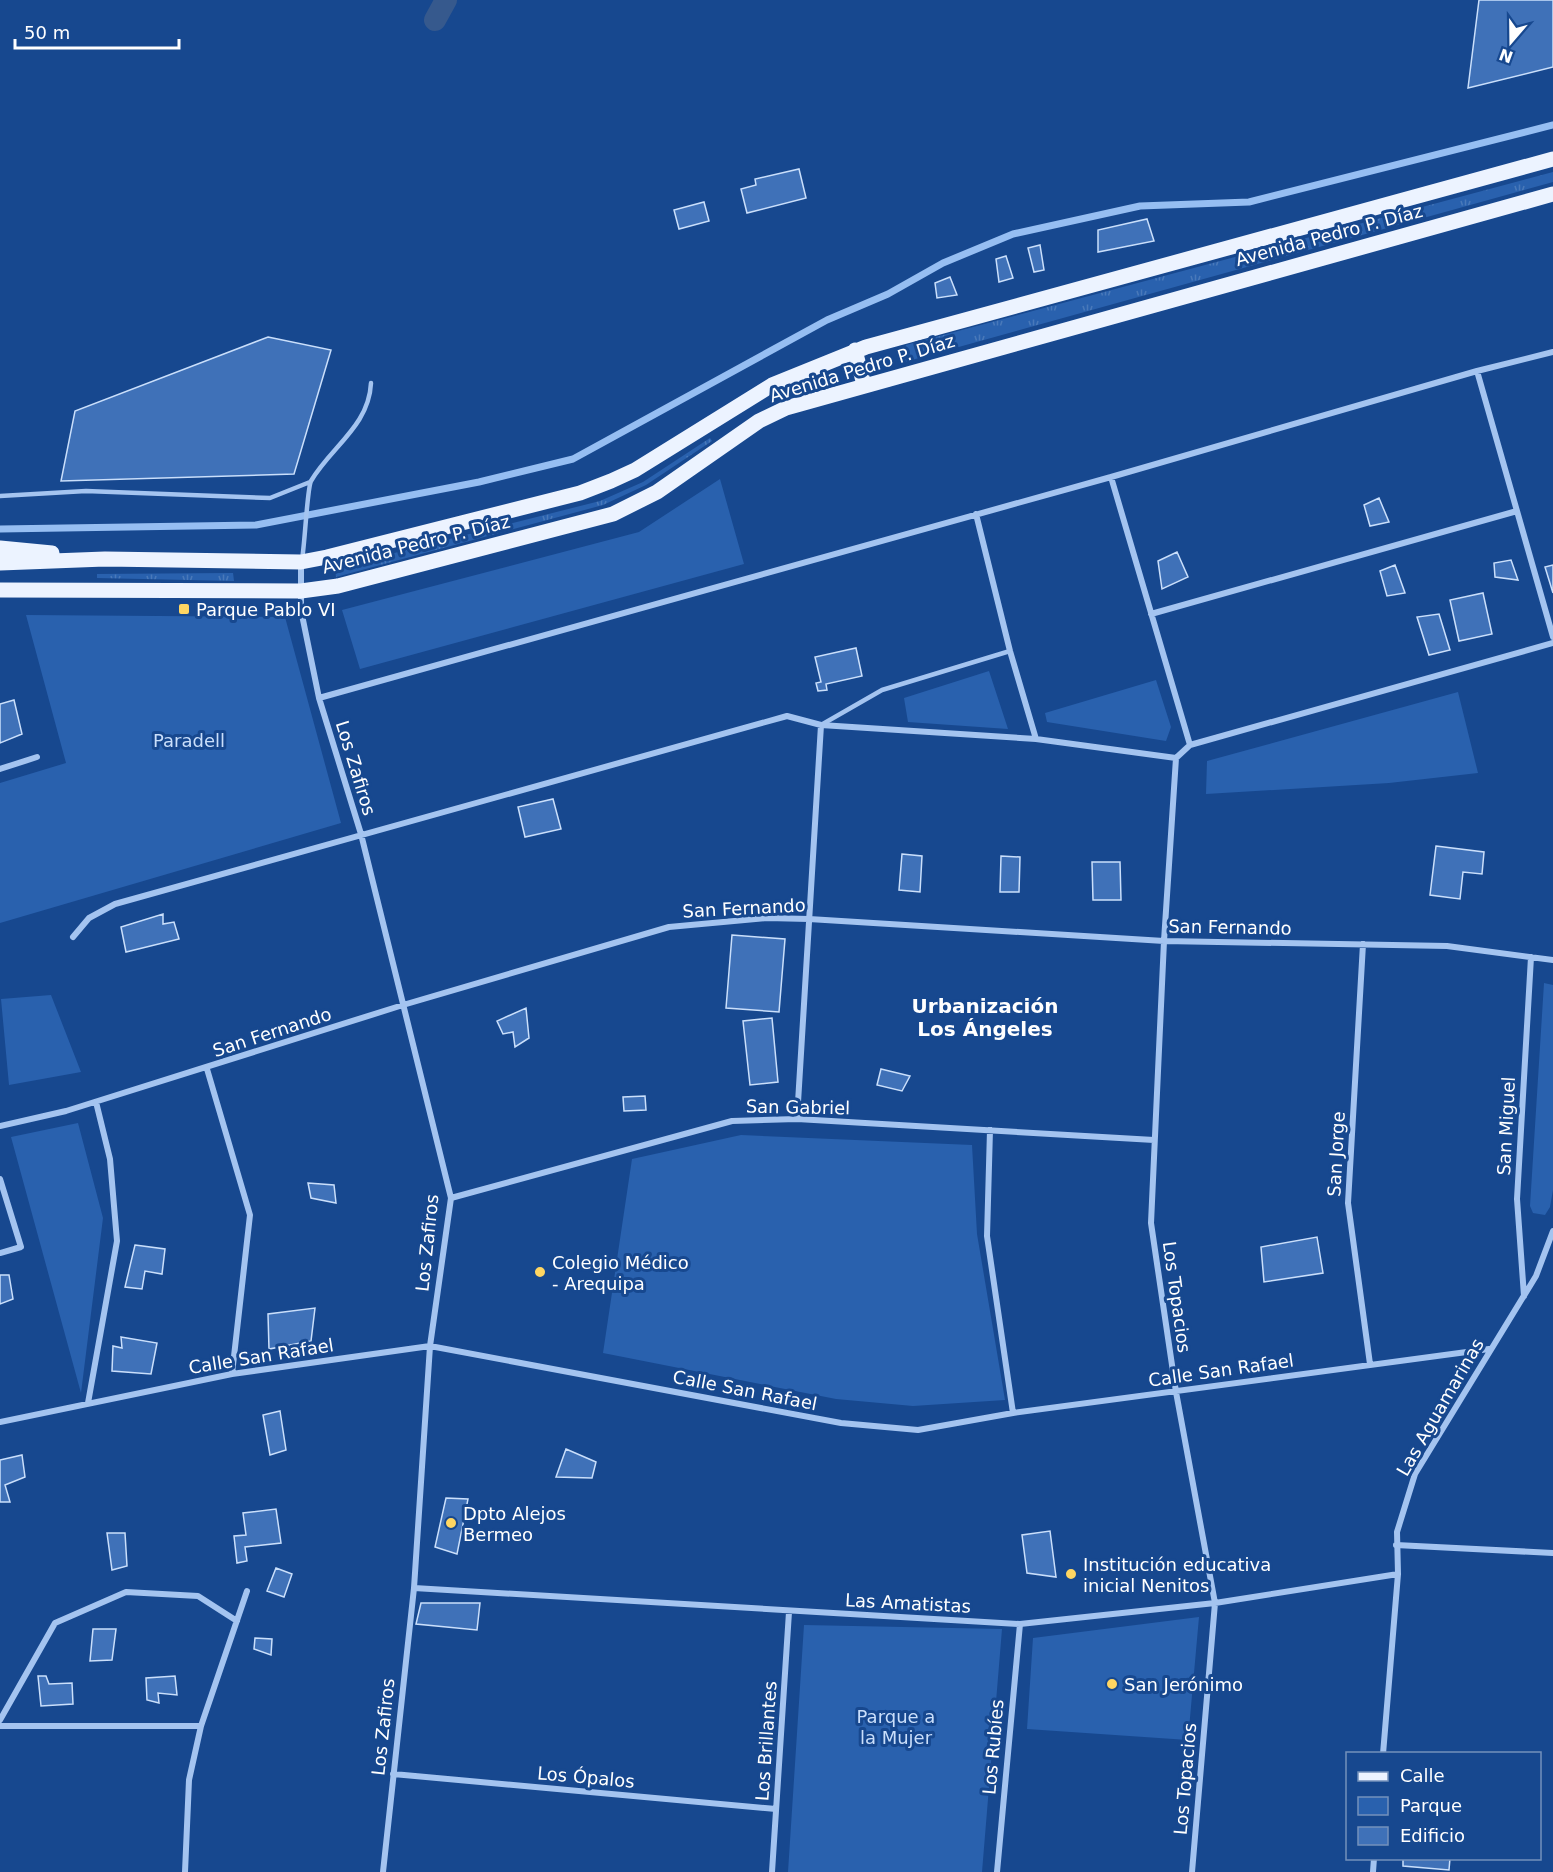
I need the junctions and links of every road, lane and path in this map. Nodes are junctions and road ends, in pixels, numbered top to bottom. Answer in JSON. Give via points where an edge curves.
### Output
{"nodes":[{"id":1,"x":1553,"y":159,"type":"edge"},
{"id":2,"x":1553,"y":194,"type":"edge"},
{"id":3,"x":855,"y":350,"type":"junction"},
{"id":4,"x":1553,"y":352,"type":"edge"},
{"id":5,"x":1477,"y":371,"type":"junction"},
{"id":6,"x":370,"y":383,"type":"dead end"},
{"id":7,"x":864,"y":385,"type":"junction"},
{"id":8,"x":1111,"y":477,"type":"junction"},
{"id":9,"x":310,"y":482,"type":"junction"},
{"id":10,"x":0,"y":496,"type":"edge"},
{"id":11,"x":1516,"y":511,"type":"junction"},
{"id":12,"x":976,"y":514,"type":"junction"},
{"id":13,"x":0,"y":548,"type":"edge"},
{"id":14,"x":105,"y":559,"type":"junction"},
{"id":15,"x":301,"y":562,"type":"junction"},
{"id":16,"x":0,"y":563,"type":"edge"},
{"id":17,"x":0,"y":590,"type":"edge"},
{"id":18,"x":54,"y":591,"type":"junction"},
{"id":19,"x":301,"y":591,"type":"junction"},
{"id":20,"x":0,"y":601,"type":"edge"},
{"id":21,"x":1151,"y":614,"type":"junction"},
{"id":22,"x":1553,"y":637,"type":"edge"},
{"id":23,"x":1553,"y":643,"type":"edge"},
{"id":24,"x":1010,"y":651,"type":"junction"},
{"id":25,"x":319,"y":698,"type":"junction"},
{"id":26,"x":821,"y":725,"type":"junction"},
{"id":27,"x":1036,"y":739,"type":"junction"},
{"id":28,"x":1190,"y":745,"type":"junction"},
{"id":29,"x":37,"y":757,"type":"dead end"},
{"id":30,"x":1176,"y":758,"type":"junction"},
{"id":31,"x":0,"y":769,"type":"edge"},
{"id":32,"x":361,"y":834,"type":"junction"},
{"id":33,"x":809,"y":919,"type":"junction"},
{"id":34,"x":73,"y":937,"type":"dead end"},
{"id":35,"x":1164,"y":941,"type":"junction"},
{"id":36,"x":1363,"y":944,"type":"junction"},
{"id":37,"x":1531,"y":957,"type":"junction"},
{"id":38,"x":1553,"y":960,"type":"edge"},
{"id":39,"x":403,"y":1005,"type":"junction"},
{"id":40,"x":207,"y":1069,"type":"junction"},
{"id":41,"x":96,"y":1102,"type":"junction"},
{"id":42,"x":797,"y":1119,"type":"junction"},
{"id":43,"x":0,"y":1126,"type":"edge"},
{"id":44,"x":990,"y":1130,"type":"junction"},
{"id":45,"x":1154,"y":1140,"type":"junction"},
{"id":46,"x":0,"y":1179,"type":"edge"},
{"id":47,"x":451,"y":1198,"type":"junction"},
{"id":48,"x":1553,"y":1231,"type":"edge"},
{"id":49,"x":0,"y":1253,"type":"edge"},
{"id":50,"x":1524,"y":1296,"type":"junction"},
{"id":51,"x":430,"y":1346,"type":"junction"},
{"id":52,"x":1489,"y":1349,"type":"junction"},
{"id":53,"x":1370,"y":1364,"type":"junction"},
{"id":54,"x":232,"y":1374,"type":"junction"},
{"id":55,"x":1176,"y":1392,"type":"junction"},
{"id":56,"x":88,"y":1403,"type":"junction"},
{"id":57,"x":1013,"y":1413,"type":"junction"},
{"id":58,"x":0,"y":1422,"type":"edge"},
{"id":59,"x":1396,"y":1545,"type":"junction"},
{"id":60,"x":1553,"y":1553,"type":"edge"},
{"id":61,"x":1398,"y":1574,"type":"junction"},
{"id":62,"x":414,"y":1588,"type":"junction"},
{"id":63,"x":247,"y":1591,"type":"dead end"},
{"id":64,"x":1215,"y":1602,"type":"junction"},
{"id":65,"x":789,"y":1612,"type":"junction"},
{"id":66,"x":237,"y":1622,"type":"junction"},
{"id":67,"x":1020,"y":1624,"type":"junction"},
{"id":68,"x":0,"y":1720,"type":"edge"},
{"id":69,"x":0,"y":1726,"type":"edge"},
{"id":70,"x":201,"y":1726,"type":"junction"},
{"id":71,"x":1383,"y":1752,"type":"edge"},
{"id":72,"x":393,"y":1774,"type":"junction"},
{"id":73,"x":776,"y":1809,"type":"junction"},
{"id":74,"x":185,"y":1872,"type":"edge"},
{"id":75,"x":383,"y":1872,"type":"edge"},
{"id":76,"x":772,"y":1872,"type":"edge"},
{"id":77,"x":997,"y":1872,"type":"edge"},
{"id":78,"x":1192,"y":1872,"type":"edge"}],
"edges":[{"from":1,"to":3,"type":"main road","name":"Avenida Pedro P. Díaz"},
{"from":2,"to":7,"type":"main road","name":"Avenida Pedro P. Díaz"},
{"from":3,"to":7,"type":"main road"},
{"from":3,"to":15,"type":"main road","name":"Avenida Pedro P. Díaz","via":[[772,385],[634,470],[580,494]]},
{"from":4,"to":5,"type":"street"},
{"from":5,"to":8,"type":"street"},
{"from":5,"to":11,"type":"street"},
{"from":6,"to":9,"type":"lane","via":[[362,416]]},
{"from":7,"to":19,"type":"main road","name":"Avenida Pedro P. Díaz","via":[[786,408],[759,421],[657,492],[613,514],[338,586]]},
{"from":8,"to":12,"type":"street"},
{"from":8,"to":21,"type":"street"},
{"from":9,"to":10,"type":"lane","via":[[270,498],[86,491]]},
{"from":9,"to":15,"type":"lane"},
{"from":11,"to":21,"type":"street"},
{"from":11,"to":22,"type":"street"},
{"from":12,"to":24,"type":"street"},
{"from":12,"to":25,"type":"street"},
{"from":13,"to":14,"type":"main road"},
{"from":14,"to":15,"type":"main road","name":"Avenida Pedro P. Díaz"},
{"from":14,"to":16,"type":"main road"},
{"from":15,"to":19,"type":"street","name":"Los Zafiros"},
{"from":17,"to":18,"type":"main road"},
{"from":18,"to":19,"type":"main road","name":"Avenida Pedro P. Díaz"},
{"from":18,"to":20,"type":"main road"},
{"from":19,"to":25,"type":"street","name":"Los Zafiros"},
{"from":21,"to":28,"type":"street"},
{"from":23,"to":28,"type":"street"},
{"from":24,"to":26,"type":"lane","via":[[882,690]]},
{"from":24,"to":27,"type":"street"},
{"from":25,"to":32,"type":"street","name":"Los Zafiros"},
{"from":26,"to":27,"type":"street"},
{"from":26,"to":32,"type":"street","via":[[787,716]]},
{"from":26,"to":33,"type":"street"},
{"from":27,"to":30,"type":"street"},
{"from":28,"to":30,"type":"street"},
{"from":29,"to":31,"type":"street"},
{"from":30,"to":35,"type":"street","name":"Los Topacios"},
{"from":32,"to":34,"type":"street","via":[[115,904],[89,918]]},
{"from":32,"to":39,"type":"street","name":"Los Zafiros"},
{"from":33,"to":35,"type":"street","name":"San Fernando"},
{"from":33,"to":39,"type":"street","name":"San Fernando","via":[[766,918],[669,927]]},
{"from":33,"to":42,"type":"street"},
{"from":35,"to":36,"type":"street","name":"San Fernando"},
{"from":35,"to":45,"type":"street","name":"Los Topacios"},
{"from":36,"to":37,"type":"street","name":"San Fernando","via":[[1446,946]]},
{"from":36,"to":53,"type":"street","name":"San Jorge","via":[[1348,1203]]},
{"from":37,"to":38,"type":"street","name":"San Fernando"},
{"from":37,"to":50,"type":"street","name":"San Miguel","via":[[1517,1198]]},
{"from":39,"to":40,"type":"street","name":"San Fernando"},
{"from":39,"to":47,"type":"street","name":"Los Zafiros"},
{"from":40,"to":41,"type":"street","name":"San Fernando"},
{"from":40,"to":54,"type":"street","via":[[250,1215]]},
{"from":41,"to":43,"type":"street","name":"San Fernando"},
{"from":41,"to":56,"type":"street","via":[[110,1159],[117,1241]]},
{"from":42,"to":44,"type":"street","name":"San Gabriel"},
{"from":42,"to":47,"type":"street","name":"San Gabriel","via":[[732,1121]]},
{"from":44,"to":45,"type":"street","name":"San Gabriel"},
{"from":44,"to":57,"type":"street","via":[[987,1236]]},
{"from":45,"to":55,"type":"street","name":"Los Topacios","via":[[1152,1223]]},
{"from":46,"to":49,"type":"street","via":[[21,1247]]},
{"from":47,"to":51,"type":"street","name":"Los Zafiros"},
{"from":48,"to":50,"type":"street","name":"Las Aguamarinas"},
{"from":50,"to":52,"type":"street","name":"Las Aguamarinas"},
{"from":51,"to":54,"type":"street","name":"Calle San Rafael"},
{"from":51,"to":57,"type":"street","name":"Calle San Rafael","via":[[841,1423],[918,1430]]},
{"from":51,"to":62,"type":"street","name":"Los Zafiros"},
{"from":52,"to":53,"type":"street","name":"Calle San Rafael"},
{"from":52,"to":59,"type":"street","name":"Las Aguamarinas","via":[[1414,1474]]},
{"from":53,"to":55,"type":"street","name":"Calle San Rafael"},
{"from":54,"to":56,"type":"street","name":"Calle San Rafael"},
{"from":55,"to":57,"type":"street","name":"Calle San Rafael"},
{"from":55,"to":64,"type":"street","name":"Los Topacios"},
{"from":56,"to":58,"type":"street","name":"Calle San Rafael"},
{"from":59,"to":60,"type":"street"},
{"from":59,"to":61,"type":"street","name":"Las Aguamarinas"},
{"from":61,"to":64,"type":"street","name":"Las Amatistas"},
{"from":61,"to":71,"type":"street","name":"Las Aguamarinas"},
{"from":62,"to":65,"type":"street","name":"Las Amatistas"},
{"from":62,"to":72,"type":"street","name":"Los Zafiros"},
{"from":63,"to":66,"type":"street"},
{"from":64,"to":67,"type":"street","name":"Las Amatistas"},
{"from":64,"to":78,"type":"street","name":"Los Topacios"},
{"from":65,"to":67,"type":"street","name":"Las Amatistas"},
{"from":65,"to":73,"type":"street","name":"Los Brillantes"},
{"from":66,"to":68,"type":"street","via":[[198,1596],[126,1592],[55,1623]]},
{"from":66,"to":70,"type":"street"},
{"from":67,"to":77,"type":"street","name":"Los Rubíes"},
{"from":69,"to":70,"type":"street"},
{"from":70,"to":74,"type":"street","via":[[189,1780]]},
{"from":72,"to":73,"type":"street","name":"Los Ópalos"},
{"from":72,"to":75,"type":"street","name":"Los Zafiros"},
{"from":73,"to":76,"type":"street","name":"Los Brillantes"}]}
